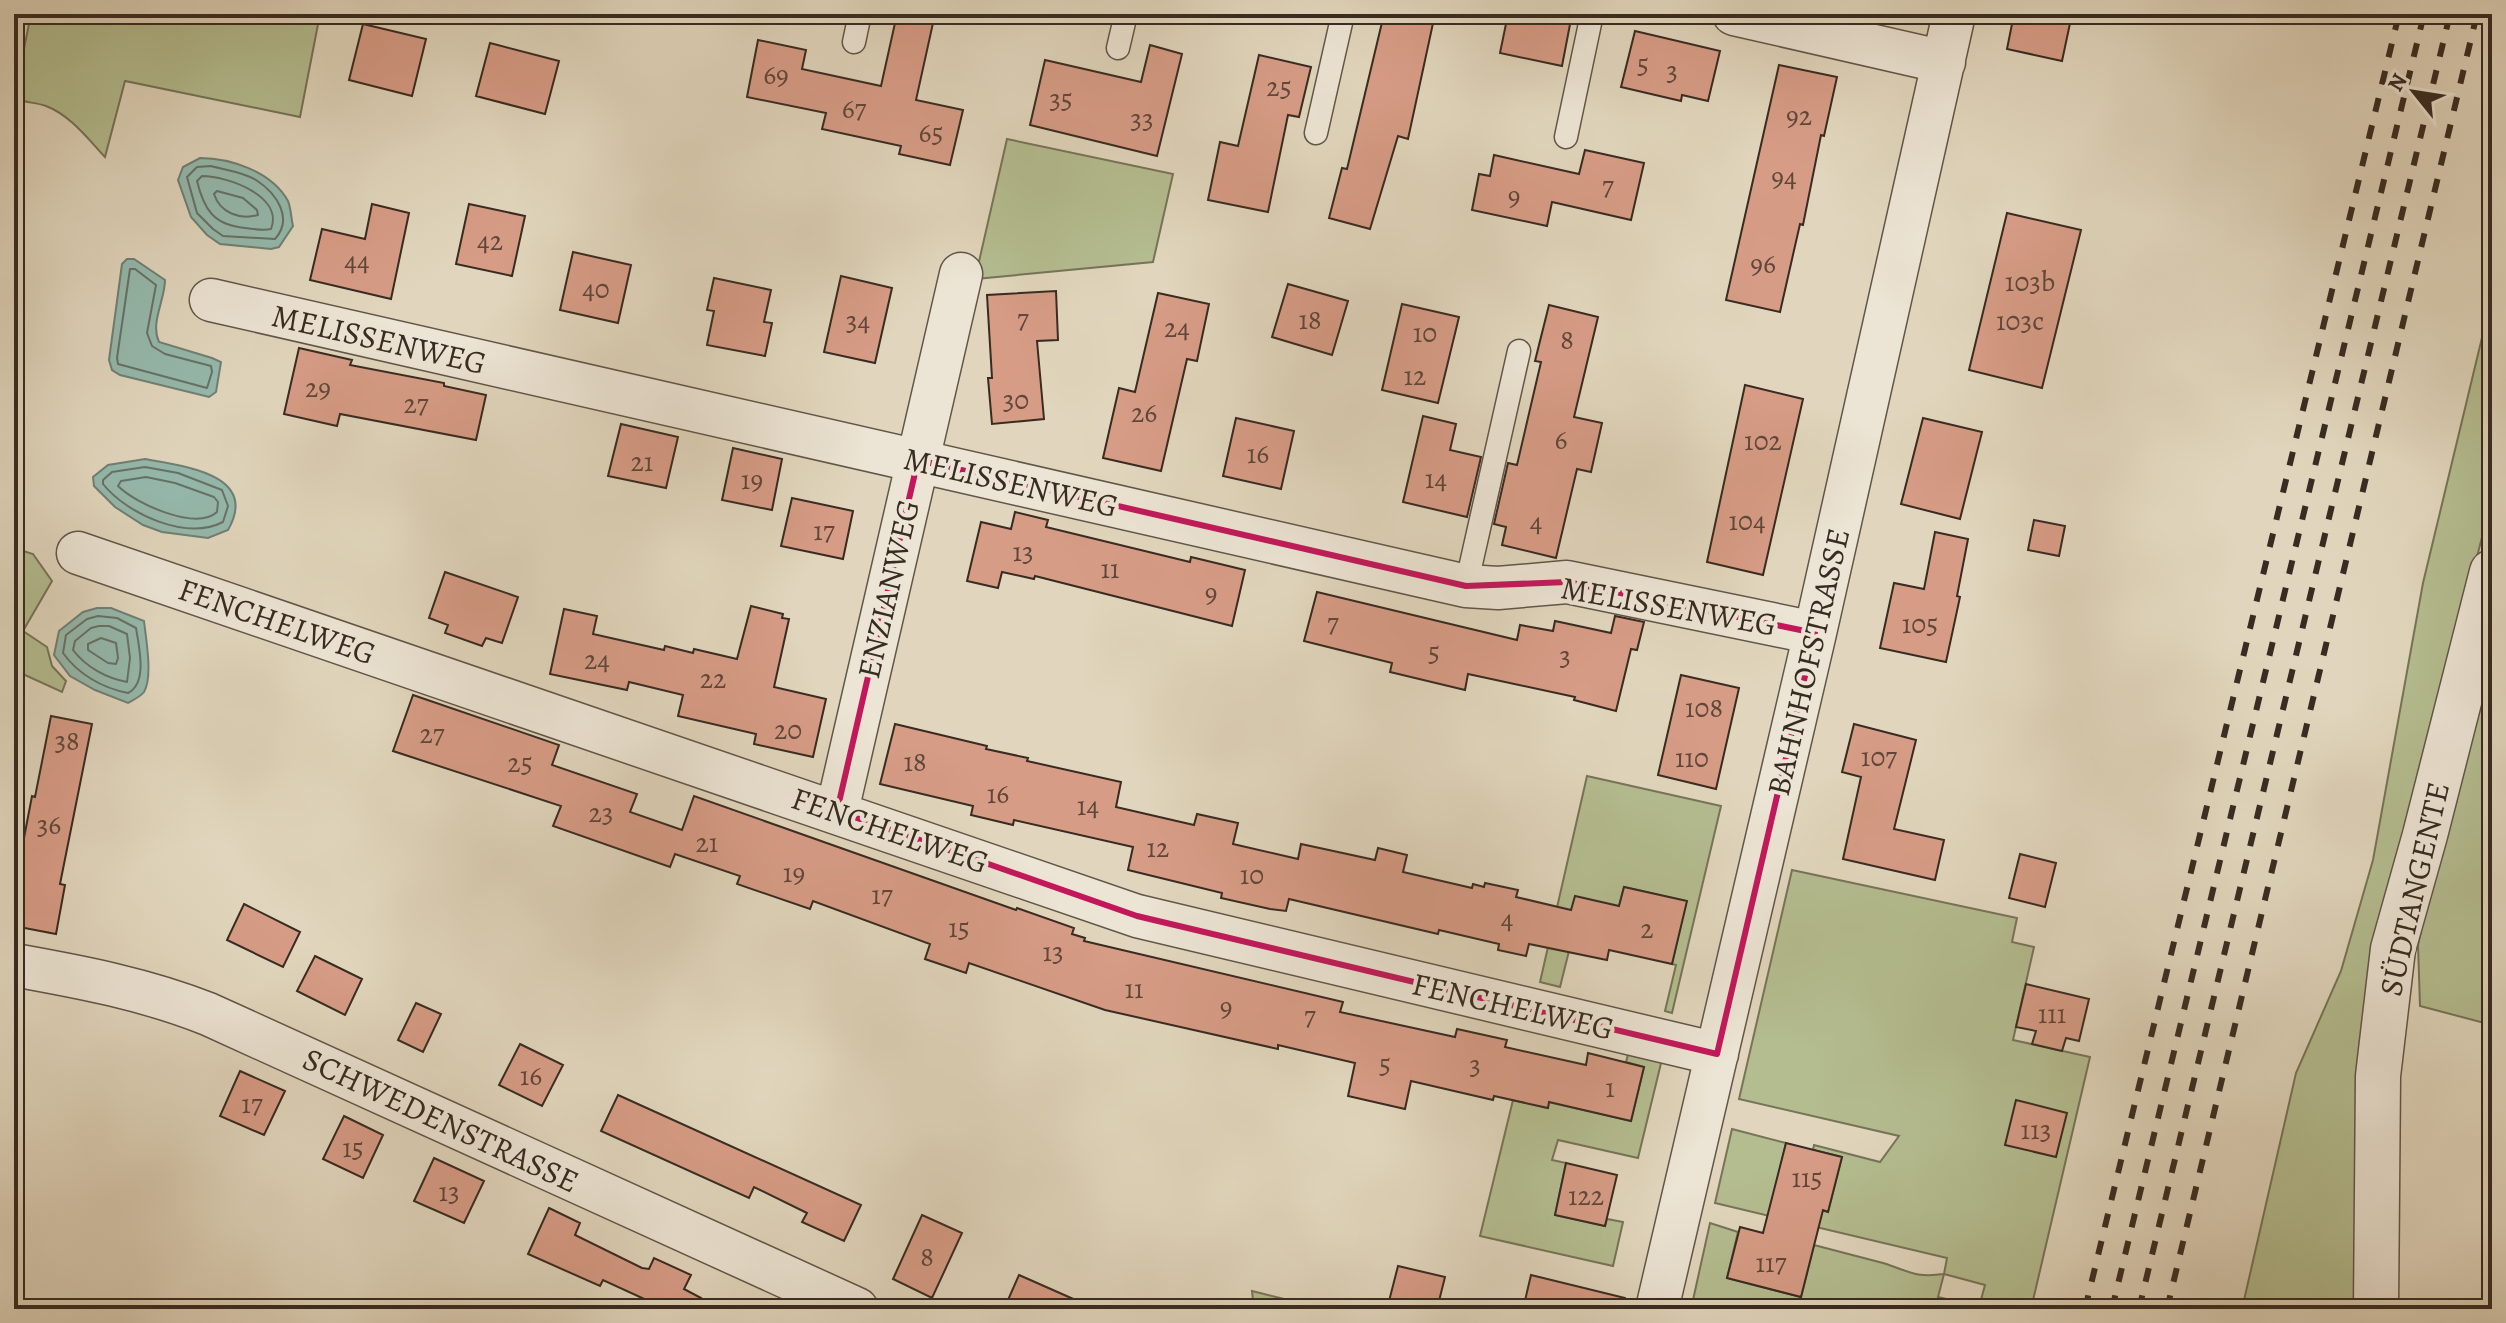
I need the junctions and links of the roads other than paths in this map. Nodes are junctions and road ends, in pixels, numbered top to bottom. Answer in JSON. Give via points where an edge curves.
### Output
{"nodes":[{"id":1,"x":860,"y":14,"type":"edge"},
{"id":2,"x":1126,"y":14,"type":"edge"},
{"id":3,"x":1343,"y":14,"type":"edge"},
{"id":4,"x":1592,"y":14,"type":"edge"},
{"id":5,"x":1954,"y":14,"type":"edge"},
{"id":6,"x":1747,"y":15,"type":"edge"},
{"id":7,"x":854,"y":42,"type":"dead end"},
{"id":8,"x":1118,"y":48,"type":"dead end"},
{"id":9,"x":1944,"y":62,"type":"junction"},
{"id":10,"x":1316,"y":133,"type":"dead end"},
{"id":11,"x":1566,"y":137,"type":"dead end"},
{"id":12,"x":961,"y":274,"type":"dead end"},
{"id":13,"x":211,"y":300,"type":"dead end"},
{"id":14,"x":1519,"y":351,"type":"dead end"},
{"id":15,"x":918,"y":460,"type":"junction"},
{"id":16,"x":78,"y":553,"type":"dead end"},
{"id":17,"x":2492,"y":572,"type":"edge"},
{"id":18,"x":1466,"y":586,"type":"junction"},
{"id":19,"x":1815,"y":633,"type":"junction"},
{"id":20,"x":837,"y":811,"type":"junction"},
{"id":21,"x":14,"y":965,"type":"edge"},
{"id":22,"x":1717,"y":1054,"type":"junction"},
{"id":23,"x":857,"y":1309,"type":"edge"},
{"id":24,"x":1657,"y":1309,"type":"edge"},
{"id":25,"x":2376,"y":1309,"type":"edge"}],
"edges":[{"from":1,"to":7,"type":"lane"},
{"from":2,"to":8,"type":"lane"},
{"from":3,"to":10,"type":"lane"},
{"from":4,"to":11,"type":"lane"},
{"from":5,"to":9,"type":"street","name":"BAHNHOFSTRASSE"},
{"from":6,"to":9,"type":"street"},
{"from":9,"to":19,"type":"street","name":"BAHNHOFSTRASSE"},
{"from":12,"to":15,"type":"street","name":"ENZIANWEG"},
{"from":13,"to":15,"type":"street","name":"MELISSENWEG"},
{"from":14,"to":18,"type":"lane"},
{"from":15,"to":18,"type":"street","name":"MELISSENWEG"},
{"from":15,"to":20,"type":"street","name":"ENZIANWEG"},
{"from":16,"to":20,"type":"street","name":"FENCHELWEG"},
{"from":17,"to":25,"type":"street","name":"SÜDTANGENTE","via":[[2393,949],[2378,1076]]},
{"from":18,"to":19,"type":"street","name":"MELISSENWEG","via":[[1567,582]]},
{"from":19,"to":22,"type":"street","name":"BAHNHOFSTRASSE"},
{"from":20,"to":22,"type":"street","name":"FENCHELWEG","via":[[1137,916]]},
{"from":21,"to":23,"type":"street","name":"SCHWEDENSTRASSE","via":[[159,995],[208,1014]]},
{"from":22,"to":24,"type":"street","name":"BAHNHOFSTRASSE"}]}
